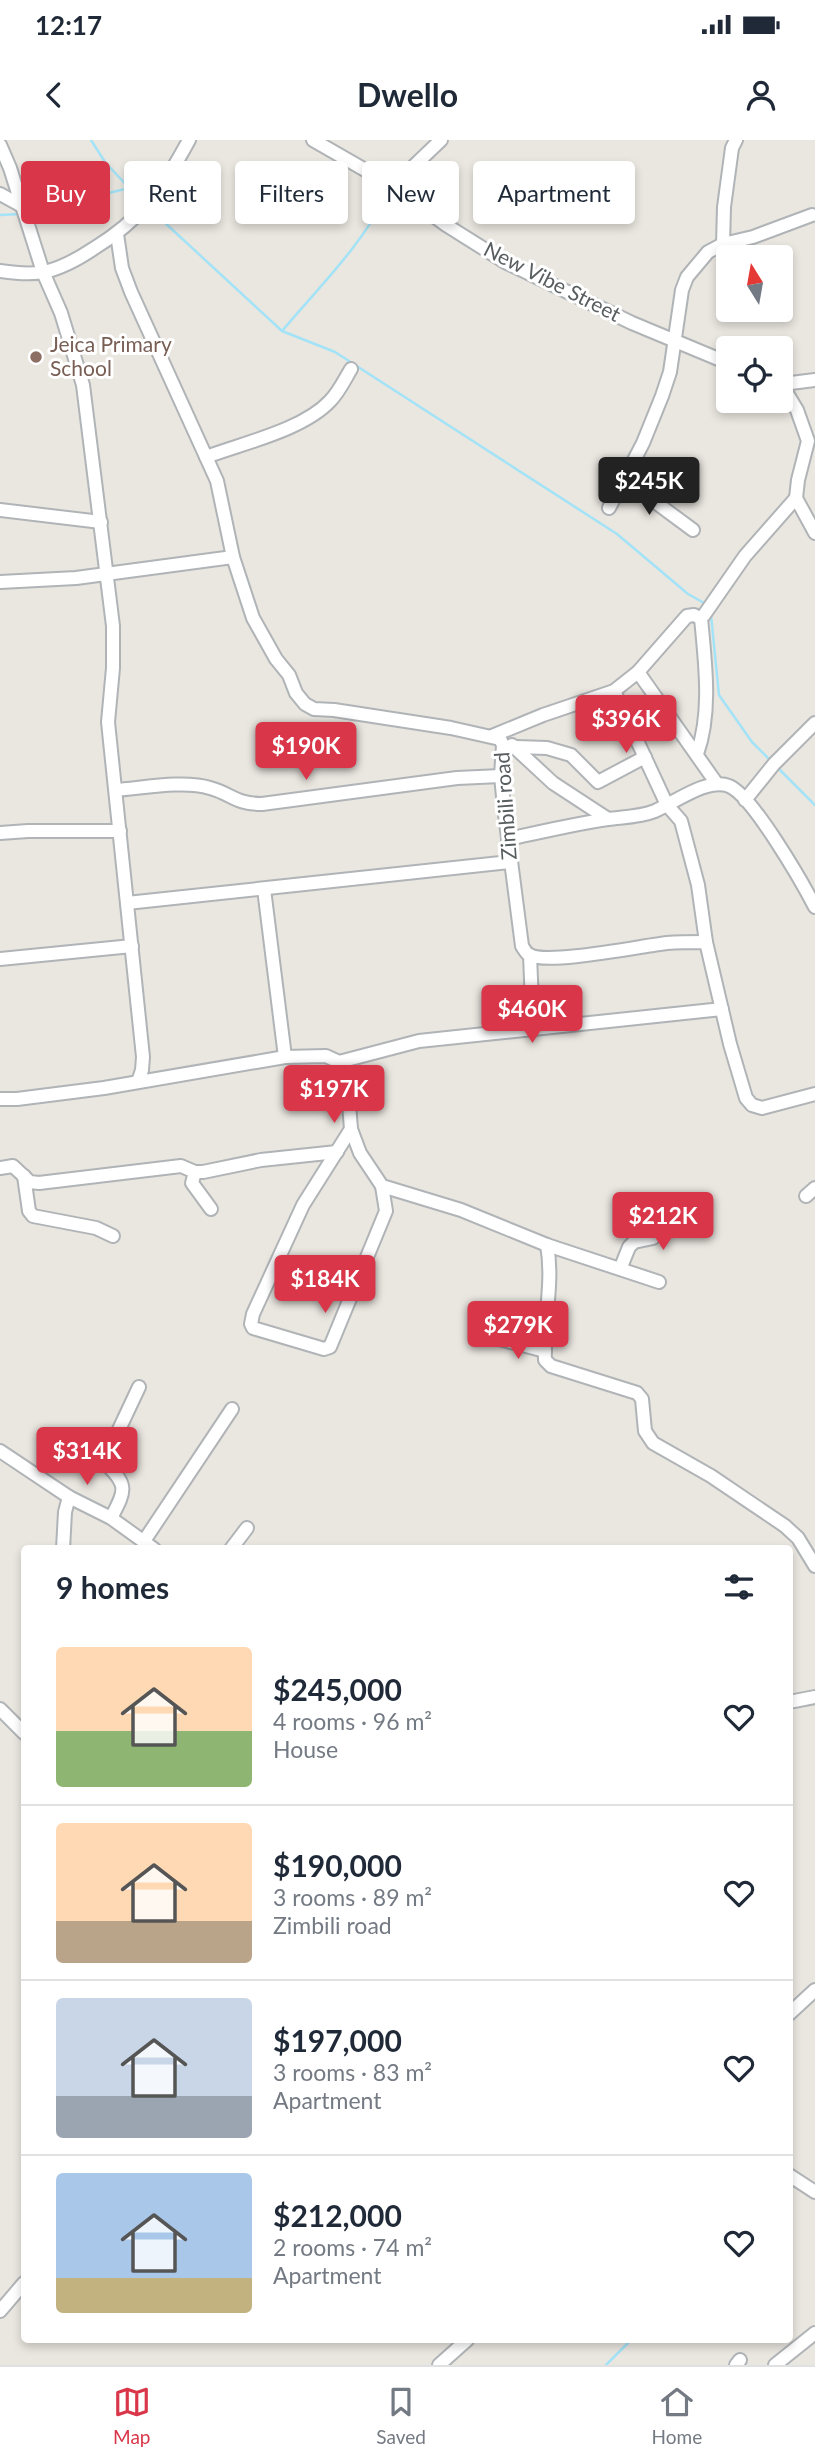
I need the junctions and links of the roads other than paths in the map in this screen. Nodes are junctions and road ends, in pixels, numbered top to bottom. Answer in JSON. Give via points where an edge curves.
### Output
{"nodes":[{"id":1,"x":189,"y":140,"type":"edge"},
{"id":2,"x":313,"y":140,"type":"edge"},
{"id":3,"x":441,"y":140,"type":"edge"},
{"id":4,"x":731,"y":143,"type":"edge"},
{"id":5,"x":0,"y":145,"type":"edge"},
{"id":6,"x":419,"y":161,"type":"edge"},
{"id":7,"x":362,"y":168,"type":"edge"},
{"id":8,"x":0,"y":194,"type":"edge"},
{"id":9,"x":21,"y":203,"type":"edge"},
{"id":10,"x":21,"y":205,"type":"edge"},
{"id":11,"x":813,"y":215,"type":"dead end"},
{"id":12,"x":28,"y":224,"type":"edge"},
{"id":13,"x":445,"y":224,"type":"edge"},
{"id":14,"x":117,"y":234,"type":"junction"},
{"id":15,"x":723,"y":244,"type":"junction"},
{"id":16,"x":0,"y":271,"type":"edge"},
{"id":17,"x":43,"y":272,"type":"junction"},
{"id":18,"x":676,"y":340,"type":"junction"},
{"id":19,"x":716,"y":358,"type":"edge"},
{"id":20,"x":351,"y":369,"type":"dead end"},
{"id":21,"x":815,"y":380,"type":"edge"},
{"id":22,"x":793,"y":383,"type":"edge"},
{"id":23,"x":793,"y":403,"type":"edge"},
{"id":24,"x":811,"y":442,"type":"edge"},
{"id":25,"x":206,"y":457,"type":"junction"},
{"id":26,"x":625,"y":479,"type":"junction"},
{"id":27,"x":796,"y":498,"type":"junction"},
{"id":28,"x":609,"y":508,"type":"dead end"},
{"id":29,"x":0,"y":510,"type":"edge"},
{"id":30,"x":101,"y":522,"type":"junction"},
{"id":31,"x":693,"y":530,"type":"dead end"},
{"id":32,"x":815,"y":533,"type":"edge"},
{"id":33,"x":233,"y":557,"type":"junction"},
{"id":34,"x":106,"y":575,"type":"junction"},
{"id":35,"x":0,"y":582,"type":"edge"},
{"id":36,"x":701,"y":618,"type":"junction"},
{"id":37,"x":638,"y":672,"type":"junction"},
{"id":38,"x":614,"y":691,"type":"junction"},
{"id":39,"x":815,"y":723,"type":"edge"},
{"id":40,"x":497,"y":739,"type":"junction"},
{"id":41,"x":516,"y":747,"type":"junction"},
{"id":42,"x":697,"y":754,"type":"junction"},
{"id":43,"x":645,"y":757,"type":"junction"},
{"id":44,"x":501,"y":776,"type":"junction"},
{"id":45,"x":717,"y":784,"type":"junction"},
{"id":46,"x":116,"y":790,"type":"junction"},
{"id":47,"x":745,"y":800,"type":"junction"},
{"id":48,"x":667,"y":805,"type":"junction"},
{"id":49,"x":608,"y":819,"type":"junction"},
{"id":50,"x":120,"y":831,"type":"junction"},
{"id":51,"x":0,"y":833,"type":"edge"},
{"id":52,"x":508,"y":839,"type":"junction"},
{"id":53,"x":510,"y":862,"type":"junction"},
{"id":54,"x":264,"y":889,"type":"junction"},
{"id":55,"x":127,"y":904,"type":"junction"},
{"id":56,"x":815,"y":907,"type":"edge"},
{"id":57,"x":706,"y":942,"type":"junction"},
{"id":58,"x":132,"y":946,"type":"junction"},
{"id":59,"x":530,"y":956,"type":"junction"},
{"id":60,"x":0,"y":959,"type":"edge"},
{"id":61,"x":722,"y":1009,"type":"junction"},
{"id":62,"x":533,"y":1028,"type":"junction"},
{"id":63,"x":285,"y":1057,"type":"junction"},
{"id":64,"x":339,"y":1062,"type":"junction"},
{"id":65,"x":138,"y":1082,"type":"junction"},
{"id":66,"x":815,"y":1094,"type":"edge"},
{"id":67,"x":0,"y":1099,"type":"edge"},
{"id":68,"x":351,"y":1129,"type":"junction"},
{"id":69,"x":337,"y":1152,"type":"junction"},
{"id":70,"x":0,"y":1168,"type":"edge"},
{"id":71,"x":195,"y":1172,"type":"junction"},
{"id":72,"x":24,"y":1176,"type":"junction"},
{"id":73,"x":382,"y":1186,"type":"junction"},
{"id":74,"x":211,"y":1209,"type":"dead end"},
{"id":75,"x":649,"y":1220,"type":"dead end"},
{"id":76,"x":113,"y":1236,"type":"dead end"},
{"id":77,"x":547,"y":1245,"type":"junction"},
{"id":78,"x":621,"y":1267,"type":"junction"},
{"id":79,"x":659,"y":1282,"type":"dead end"},
{"id":80,"x":499,"y":1339,"type":"dead end"},
{"id":81,"x":545,"y":1350,"type":"junction"},
{"id":82,"x":139,"y":1387,"type":"dead end"},
{"id":83,"x":232,"y":1409,"type":"dead end"},
{"id":84,"x":0,"y":1451,"type":"edge"},
{"id":85,"x":69,"y":1497,"type":"junction"},
{"id":86,"x":111,"y":1518,"type":"junction"},
{"id":87,"x":247,"y":1528,"type":"dead end"},
{"id":88,"x":63,"y":1545,"type":"edge"},
{"id":89,"x":149,"y":1545,"type":"edge"},
{"id":90,"x":234,"y":1545,"type":"edge"},
{"id":91,"x":815,"y":1566,"type":"edge"},
{"id":92,"x":815,"y":1697,"type":"edge"},
{"id":93,"x":793,"y":1701,"type":"edge"},
{"id":94,"x":0,"y":1709,"type":"edge"},
{"id":95,"x":21,"y":1730,"type":"edge"},
{"id":96,"x":815,"y":1990,"type":"edge"},
{"id":97,"x":793,"y":2010,"type":"edge"},
{"id":98,"x":793,"y":2178,"type":"edge"},
{"id":99,"x":815,"y":2192,"type":"edge"},
{"id":100,"x":21,"y":2286,"type":"edge"},
{"id":101,"x":0,"y":2311,"type":"edge"},
{"id":102,"x":815,"y":2333,"type":"edge"},
{"id":103,"x":464,"y":2343,"type":"edge"},
{"id":104,"x":439,"y":2365,"type":"edge"},
{"id":105,"x":775,"y":2365,"type":"edge"}],
"edges":[{"from":1,"to":14,"type":"street","via":[[147,206]]},
{"from":2,"to":7,"type":"street","name":"New Vibe Street"},
{"from":3,"to":6,"type":"street"},
{"from":4,"to":15,"type":"street"},
{"from":5,"to":9,"type":"street"},
{"from":8,"to":10,"type":"street"},
{"from":11,"to":15,"type":"street"},
{"from":12,"to":17,"type":"street"},
{"from":13,"to":18,"type":"street","name":"New Vibe Street","via":[[505,262]]},
{"from":14,"to":17,"type":"street","via":[[74,261]]},
{"from":14,"to":25,"type":"street","name":"Zimbili road","via":[[131,292]]},
{"from":15,"to":18,"type":"street","via":[[708,252],[687,277],[681,290]]},
{"from":16,"to":17,"type":"street"},
{"from":17,"to":30,"type":"street","via":[[83,385]]},
{"from":18,"to":19,"type":"street","name":"New Vibe Street"},
{"from":18,"to":26,"type":"street","via":[[658,407]]},
{"from":20,"to":25,"type":"street","via":[[331,401],[312,415]]},
{"from":21,"to":22,"type":"street"},
{"from":23,"to":24,"type":"street"},
{"from":24,"to":27,"type":"street"},
{"from":25,"to":33,"type":"street","name":"Zimbili road","via":[[223,502]]},
{"from":26,"to":28,"type":"street"},
{"from":26,"to":31,"type":"street"},
{"from":27,"to":32,"type":"street"},
{"from":27,"to":36,"type":"street","via":[[745,556]]},
{"from":29,"to":30,"type":"street"},
{"from":30,"to":34,"type":"street"},
{"from":33,"to":34,"type":"street"},
{"from":33,"to":40,"type":"street","name":"Zimbili road","via":[[253,618],[305,704]]},
{"from":34,"to":35,"type":"street"},
{"from":34,"to":46,"type":"street","via":[[114,668],[108,722]]},
{"from":36,"to":37,"type":"street","via":[[687,616]]},
{"from":36,"to":42,"type":"street","via":[[705,702]]},
{"from":37,"to":38,"type":"street"},
{"from":37,"to":42,"type":"street"},
{"from":38,"to":40,"type":"street","via":[[543,715]]},
{"from":38,"to":43,"type":"street"},
{"from":39,"to":47,"type":"street"},
{"from":40,"to":41,"type":"street"},
{"from":40,"to":44,"type":"street","name":"Zimbili road"},
{"from":41,"to":43,"type":"street","via":[[571,755],[598,782]]},
{"from":41,"to":49,"type":"street","via":[[553,783]]},
{"from":42,"to":45,"type":"street"},
{"from":43,"to":48,"type":"street"},
{"from":44,"to":46,"type":"street","via":[[262,804],[246,804],[210,788],[191,786]]},
{"from":44,"to":52,"type":"street","name":"Zimbili road"},
{"from":45,"to":47,"type":"street","via":[[735,789]]},
{"from":45,"to":48,"type":"street"},
{"from":46,"to":50,"type":"street"},
{"from":47,"to":56,"type":"street","via":[[781,848]]},
{"from":48,"to":49,"type":"street","via":[[647,814]]},
{"from":48,"to":57,"type":"street","via":[[681,821],[698,885]]},
{"from":49,"to":52,"type":"street"},
{"from":50,"to":51,"type":"street"},
{"from":50,"to":55,"type":"street"},
{"from":52,"to":53,"type":"street","name":"Zimbili road"},
{"from":53,"to":54,"type":"street"},
{"from":53,"to":59,"type":"street","name":"Zimbili road","via":[[522,946]]},
{"from":54,"to":55,"type":"street"},
{"from":54,"to":63,"type":"street"},
{"from":55,"to":58,"type":"street"},
{"from":57,"to":59,"type":"street"},
{"from":57,"to":61,"type":"street"},
{"from":58,"to":60,"type":"street"},
{"from":58,"to":65,"type":"street","via":[[143,1057]]},
{"from":59,"to":62,"type":"street","name":"Zimbili road"},
{"from":61,"to":62,"type":"street"},
{"from":61,"to":66,"type":"street","via":[[746,1098],[752,1105],[762,1108]]},
{"from":62,"to":64,"type":"street","via":[[419,1041]]},
{"from":63,"to":64,"type":"street","via":[[326,1056]]},
{"from":63,"to":65,"type":"street"},
{"from":64,"to":68,"type":"street","via":[[347,1079]]},
{"from":65,"to":67,"type":"street"},
{"from":68,"to":69,"type":"street"},
{"from":68,"to":73,"type":"street","via":[[360,1153]]},
{"from":69,"to":71,"type":"street"},
{"from":69,"to":73,"type":"street","via":[[303,1205],[253,1314],[253,1328],[330,1347],[386,1211]]},
{"from":70,"to":72,"type":"street","via":[[13,1166]]},
{"from":71,"to":72,"type":"street","via":[[181,1166],[34,1184]]},
{"from":71,"to":74,"type":"street","via":[[192,1183]]},
{"from":72,"to":76,"type":"street","via":[[33,1216],[96,1228]]},
{"from":73,"to":77,"type":"street","via":[[461,1210]]},
{"from":75,"to":78,"type":"street","via":[[653,1238],[634,1242]]},
{"from":77,"to":78,"type":"street"},
{"from":77,"to":81,"type":"street","via":[[551,1266]]},
{"from":78,"to":79,"type":"street"},
{"from":80,"to":81,"type":"street"},
{"from":81,"to":91,"type":"street","via":[[545,1360],[551,1366],[638,1393],[645,1431],[653,1443],[785,1526]]},
{"from":82,"to":86,"type":"street","via":[[107,1455],[106,1464],[123,1485]]},
{"from":83,"to":89,"type":"street"},
{"from":84,"to":85,"type":"street"},
{"from":85,"to":86,"type":"street"},
{"from":85,"to":88,"type":"street"},
{"from":86,"to":89,"type":"street"},
{"from":87,"to":90,"type":"street"},
{"from":92,"to":93,"type":"street"},
{"from":94,"to":95,"type":"street"},
{"from":96,"to":97,"type":"street"},
{"from":98,"to":99,"type":"street"},
{"from":100,"to":101,"type":"street"},
{"from":102,"to":105,"type":"street"},
{"from":103,"to":104,"type":"street"}]}
